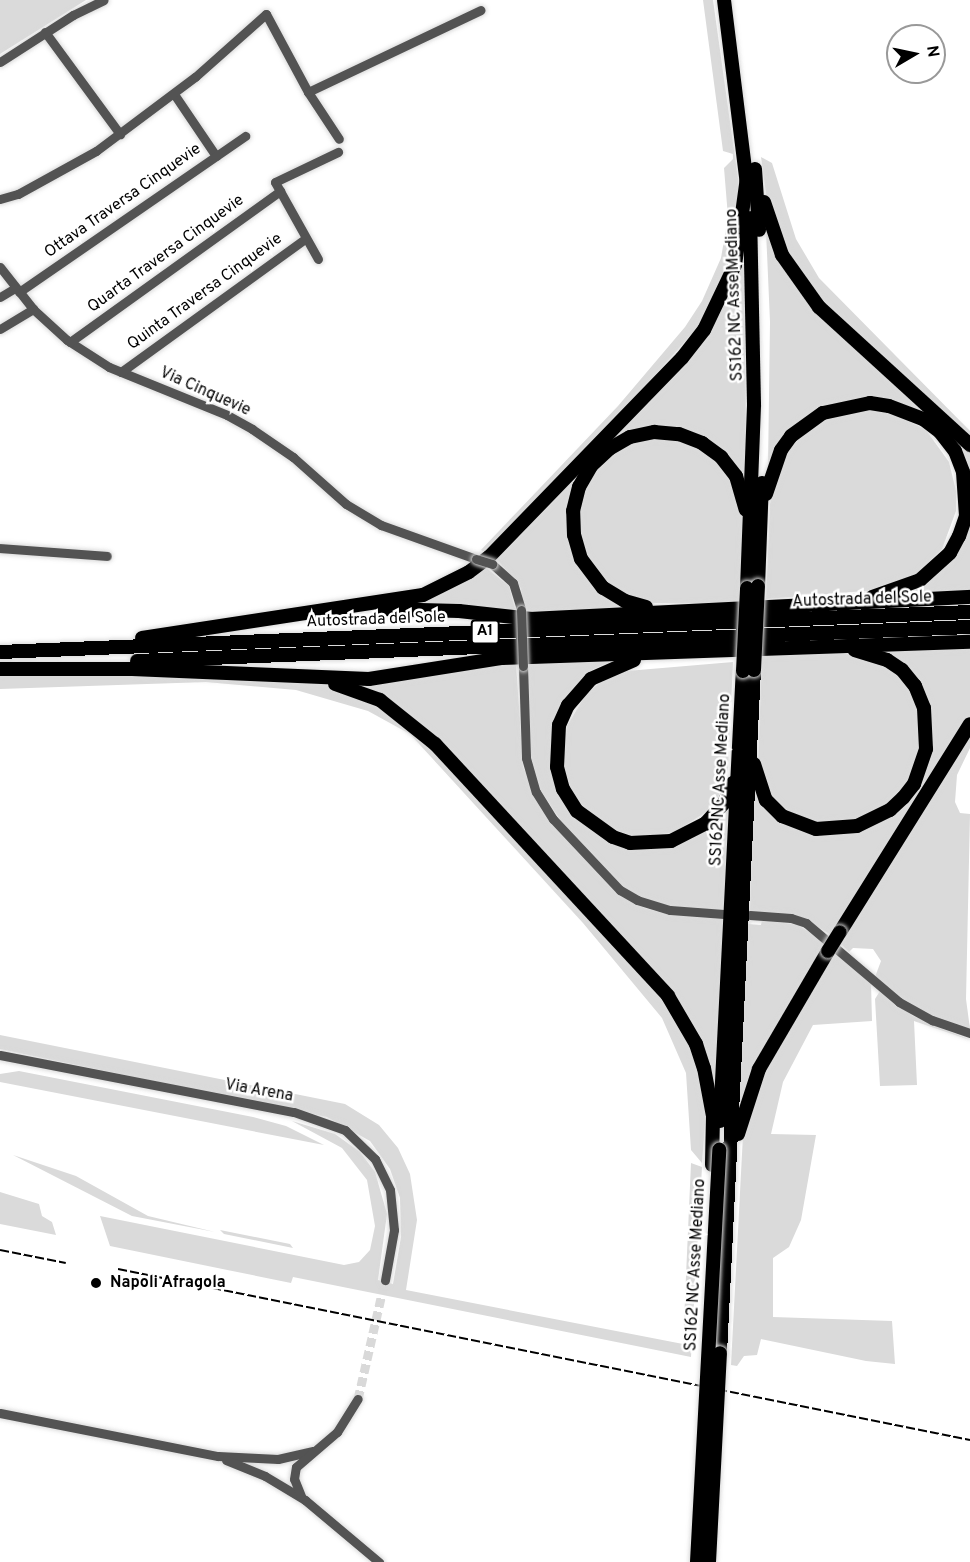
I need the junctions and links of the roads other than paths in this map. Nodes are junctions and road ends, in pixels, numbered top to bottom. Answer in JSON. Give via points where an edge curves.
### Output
{"nodes":[{"id":1,"x":104,"y":0,"type":"edge"},
{"id":2,"x":724,"y":0,"type":"edge"},
{"id":3,"x":733,"y":0,"type":"edge"},
{"id":4,"x":481,"y":9,"type":"dead end"},
{"id":5,"x":45,"y":32,"type":"junction"},
{"id":6,"x":0,"y":62,"type":"edge"},
{"id":7,"x":308,"y":92,"type":"junction"},
{"id":8,"x":174,"y":94,"type":"junction"},
{"id":9,"x":120,"y":134,"type":"junction"},
{"id":10,"x":246,"y":136,"type":"dead end"},
{"id":11,"x":339,"y":139,"type":"dead end"},
{"id":12,"x":338,"y":152,"type":"dead end"},
{"id":13,"x":216,"y":156,"type":"junction"},
{"id":14,"x":751,"y":173,"type":"junction"},
{"id":15,"x":280,"y":191,"type":"junction"},
{"id":16,"x":0,"y":199,"type":"edge"},
{"id":17,"x":306,"y":238,"type":"junction"},
{"id":18,"x":318,"y":259,"type":"dead end"},
{"id":19,"x":0,"y":267,"type":"edge"},
{"id":20,"x":17,"y":290,"type":"junction"},
{"id":21,"x":0,"y":297,"type":"edge"},
{"id":22,"x":33,"y":309,"type":"junction"},
{"id":23,"x":0,"y":329,"type":"edge"},
{"id":24,"x":70,"y":342,"type":"junction"},
{"id":25,"x":121,"y":372,"type":"junction"},
{"id":26,"x":970,"y":445,"type":"edge"},
{"id":27,"x":0,"y":548,"type":"edge"},
{"id":28,"x":754,"y":549,"type":"junction"},
{"id":29,"x":106,"y":556,"type":"dead end"},
{"id":30,"x":970,"y":597,"type":"edge"},
{"id":31,"x":841,"y":603,"type":"junction"},
{"id":32,"x":335,"y":610,"type":"junction"},
{"id":33,"x":660,"y":610,"type":"junction"},
{"id":34,"x":970,"y":612,"type":"edge"},
{"id":35,"x":970,"y":627,"type":"edge"},
{"id":36,"x":970,"y":642,"type":"edge"},
{"id":37,"x":824,"y":646,"type":"junction"},
{"id":38,"x":4,"y":652,"type":"edge"},
{"id":39,"x":663,"y":654,"type":"junction"},
{"id":40,"x":0,"y":668,"type":"edge"},
{"id":41,"x":748,"y":670,"type":"junction"},
{"id":42,"x":313,"y":679,"type":"junction"},
{"id":43,"x":970,"y":724,"type":"edge"},
{"id":44,"x":750,"y":735,"type":"junction"},
{"id":45,"x":738,"y":767,"type":"junction"},
{"id":46,"x":724,"y":914,"type":"dead end"},
{"id":47,"x":750,"y":915,"type":"dead end"},
{"id":48,"x":970,"y":1033,"type":"edge"},
{"id":49,"x":0,"y":1055,"type":"edge"},
{"id":50,"x":724,"y":1150,"type":"junction"},
{"id":51,"x":385,"y":1280,"type":"tunnel mouth"},
{"id":52,"x":358,"y":1399,"type":"tunnel mouth"},
{"id":53,"x":0,"y":1413,"type":"edge"},
{"id":54,"x":313,"y":1451,"type":"junction"},
{"id":55,"x":218,"y":1456,"type":"junction"},
{"id":56,"x":304,"y":1500,"type":"junction"},
{"id":57,"x":379,"y":1562,"type":"edge"},
{"id":58,"x":698,"y":1562,"type":"edge"},
{"id":59,"x":709,"y":1562,"type":"edge"}],
"edges":[{"from":1,"to":5,"type":"street"},
{"from":2,"to":14,"type":"highway","name":"SS162 NC Asse Mediano"},
{"from":3,"to":14,"type":"highway","name":"SS162 NC Asse Mediano"},
{"from":4,"to":7,"type":"street"},
{"from":5,"to":6,"type":"street"},
{"from":5,"to":9,"type":"street"},
{"from":7,"to":8,"type":"street","via":[[266,14]]},
{"from":7,"to":11,"type":"street"},
{"from":8,"to":9,"type":"street"},
{"from":8,"to":13,"type":"street"},
{"from":9,"to":16,"type":"street","via":[[18,194]]},
{"from":10,"to":13,"type":"street","name":"Ottava Traversa Cinquevie"},
{"from":12,"to":15,"type":"street","name":"Quarta Traversa Cinquevie","via":[[275,182]]},
{"from":13,"to":20,"type":"street","name":"Ottava Traversa Cinquevie"},
{"from":14,"to":26,"type":"highway","via":[[782,255],[798,281],[819,307]]},
{"from":14,"to":28,"type":"highway","name":"SS162 NC Asse Mediano"},
{"from":14,"to":32,"type":"highway","via":[[730,280],[704,330],[682,358],[489,557],[469,572],[423,595]]},
{"from":15,"to":17,"type":"street"},
{"from":15,"to":24,"type":"street","name":"Quarta Traversa Cinquevie"},
{"from":17,"to":18,"type":"street"},
{"from":17,"to":25,"type":"street","name":"Quinta Traversa Cinquevie"},
{"from":19,"to":20,"type":"street","name":"Via Cinquevie"},
{"from":20,"to":21,"type":"street","name":"Ottava Traversa Cinquevie"},
{"from":20,"to":22,"type":"street","name":"Via Cinquevie"},
{"from":22,"to":23,"type":"street"},
{"from":22,"to":24,"type":"street","name":"Via Cinquevie"},
{"from":24,"to":25,"type":"street","name":"Via Cinquevie"},
{"from":25,"to":46,"type":"street","name":"Via Cinquevie","bridge":true,"via":[[252,429],[293,457],[346,504],[381,525],[492,564],[513,583],[521,610],[526,758],[536,792],[554,819],[620,890],[670,910]]},
{"from":27,"to":29,"type":"street"},
{"from":28,"to":31,"type":"highway","via":[[772,468],[791,436],[805,424],[823,413],[870,403],[923,419],[954,451],[963,472],[966,516],[959,536],[950,554],[920,580],[882,595]]},
{"from":28,"to":33,"type":"highway","via":[[746,499],[736,477],[721,457],[702,443],[679,434],[654,432],[609,449],[591,466],[579,487],[573,511],[581,559],[613,595]]},
{"from":28,"to":41,"type":"highway","name":"SS162 NC Asse Mediano","bridge":true},
{"from":30,"to":31,"type":"highway"},
{"from":31,"to":33,"type":"highway"},
{"from":32,"to":33,"type":"highway","via":[[411,608],[532,619]]},
{"from":32,"to":38,"type":"highway","via":[[187,633]]},
{"from":34,"to":38,"type":"highway","name":"Autostrada del Sole","number":"A1"},
{"from":35,"to":40,"type":"highway","name":"Autostrada del Sole","number":"A1"},
{"from":36,"to":37,"type":"highway"},
{"from":37,"to":39,"type":"highway"},
{"from":37,"to":44,"type":"highway","via":[[867,652],[887,660],[915,686],[927,728],[922,766],[909,791],[890,810],[858,826],[835,830],[798,824],[782,816],[766,800],[755,775]]},
{"from":39,"to":42,"type":"highway","via":[[502,658],[369,679]]},
{"from":39,"to":45,"type":"highway","via":[[607,669],[591,679],[568,705],[556,741],[557,767],[563,789],[577,811],[613,837],[630,843],[670,841],[705,824],[724,803]]},
{"from":40,"to":42,"type":"highway","via":[[143,669]]},
{"from":41,"to":44,"type":"highway","name":"SS162 NC Asse Mediano"},
{"from":41,"to":45,"type":"highway","name":"SS162 NC Asse Mediano"},
{"from":42,"to":50,"type":"highway","via":[[352,688],[407,718],[668,996],[696,1044]]},
{"from":43,"to":50,"type":"highway","bridge":true,"via":[[759,1069]]},
{"from":44,"to":50,"type":"highway","name":"SS162 NC Asse Mediano"},
{"from":45,"to":50,"type":"highway","name":"SS162 NC Asse Mediano"},
{"from":47,"to":48,"type":"street","via":[[806,923],[899,1002],[932,1020]]},
{"from":49,"to":51,"type":"street","name":"Via Arena","via":[[294,1112],[345,1130],[375,1159],[390,1190],[394,1230]]},
{"from":50,"to":58,"type":"highway","name":"SS162 NC Asse Mediano","bridge":true,"via":[[712,1277]]},
{"from":50,"to":59,"type":"highway","name":"SS162 NC Asse Mediano","bridge":true,"via":[[730,1174]]},
{"from":52,"to":54,"type":"street","via":[[338,1432]]},
{"from":53,"to":55,"type":"street"},
{"from":54,"to":55,"type":"street","via":[[278,1459]]},
{"from":54,"to":56,"type":"street","via":[[294,1472],[296,1487]]},
{"from":55,"to":56,"type":"street","via":[[265,1476]]},
{"from":56,"to":57,"type":"street"}]}
